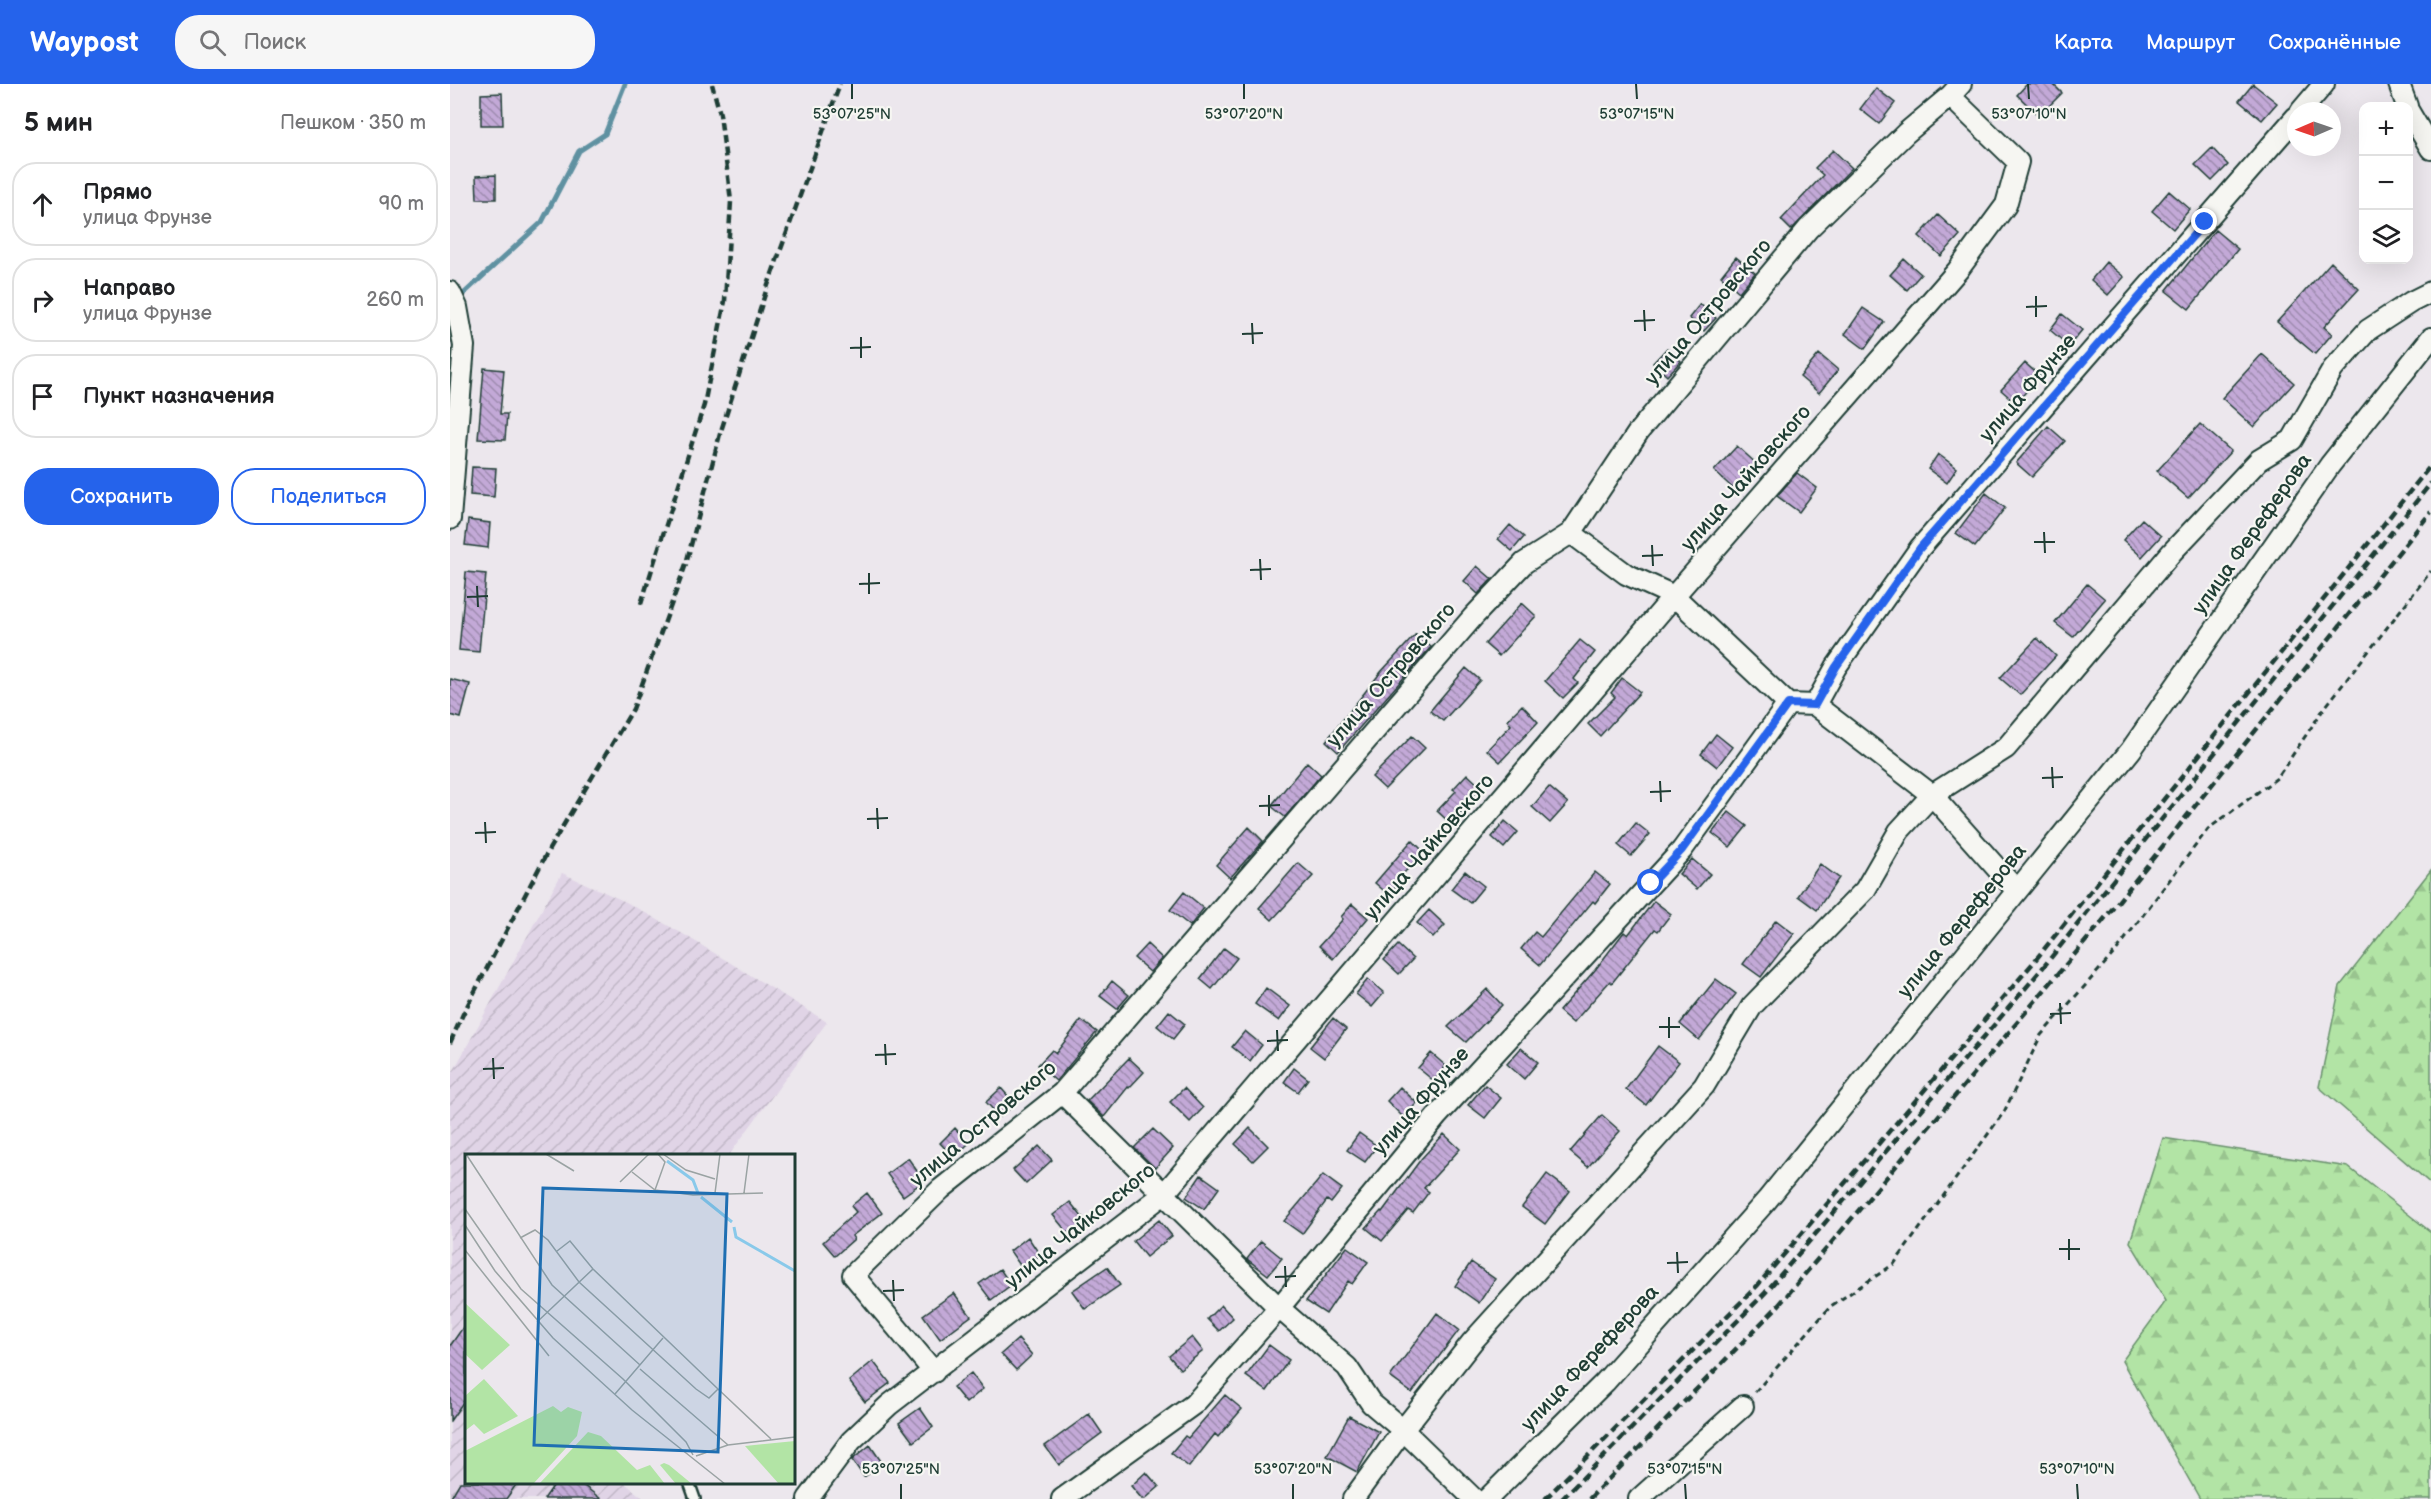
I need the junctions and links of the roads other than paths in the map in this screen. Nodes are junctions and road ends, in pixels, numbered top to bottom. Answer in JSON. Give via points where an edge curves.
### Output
{"nodes":[{"id":1,"x":2325,"y":84,"type":"edge"},
{"id":2,"x":2399,"y":84,"type":"edge"},
{"id":3,"x":1956,"y":90,"type":"edge"},
{"id":4,"x":2309,"y":102,"type":"edge"},
{"id":5,"x":2406,"y":102,"type":"edge"},
{"id":6,"x":2413,"y":117,"type":"edge"},
{"id":7,"x":2287,"y":127,"type":"edge"},
{"id":8,"x":2431,"y":149,"type":"edge"},
{"id":9,"x":2431,"y":292,"type":"edge"},
{"id":10,"x":454,"y":299,"type":"edge"},
{"id":11,"x":2431,"y":338,"type":"edge"},
{"id":12,"x":450,"y":519,"type":"edge"},
{"id":13,"x":1571,"y":533,"type":"junction"},
{"id":14,"x":1674,"y":596,"type":"junction"},
{"id":15,"x":1788,"y":704,"type":"junction"},
{"id":16,"x":1815,"y":705,"type":"junction"},
{"id":17,"x":1932,"y":795,"type":"junction"},
{"id":18,"x":2017,"y":891,"type":"junction"},
{"id":19,"x":1062,"y":1093,"type":"junction"},
{"id":20,"x":1164,"y":1194,"type":"junction"},
{"id":21,"x":1279,"y":1308,"type":"junction"},
{"id":22,"x":934,"y":1372,"type":"junction"},
{"id":23,"x":1743,"y":1406,"type":"road end"},
{"id":24,"x":1402,"y":1430,"type":"junction"},
{"id":25,"x":690,"y":1484,"type":"edge"},
{"id":26,"x":695,"y":1499,"type":"edge"},
{"id":27,"x":808,"y":1499,"type":"edge"},
{"id":28,"x":1062,"y":1499,"type":"edge"},
{"id":29,"x":1353,"y":1499,"type":"edge"},
{"id":30,"x":1474,"y":1499,"type":"edge"},
{"id":31,"x":1487,"y":1499,"type":"edge"},
{"id":32,"x":1639,"y":1499,"type":"edge"}],
"edges":[{"from":1,"to":4,"type":"street"},
{"from":2,"to":5,"type":"street"},
{"from":3,"to":13,"type":"street","name":"улица Островского","via":[[1906,133],[1809,229],[1639,431]]},
{"from":3,"to":14,"type":"street","name":"улица Чайковского","via":[[2018,162],[2006,205],[1958,270]]},
{"from":6,"to":8,"type":"street"},
{"from":7,"to":16,"type":"street","name":"улица Фрунзе","via":[[1920,548],[1836,667]]},
{"from":9,"to":17,"type":"street","via":[[2368,330],[2333,369],[2292,440],[2259,460],[2180,544],[2006,748]]},
{"from":10,"to":12,"type":"street","via":[[464,346]]},
{"from":11,"to":18,"type":"street","name":"улица Фереферова","via":[[2330,465],[2131,750]]},
{"from":13,"to":14,"type":"street","via":[[1626,574]]},
{"from":13,"to":19,"type":"street","name":"улица Островского","via":[[1524,563],[1473,617]]},
{"from":14,"to":15,"type":"street"},
{"from":14,"to":20,"type":"street","name":"улица Чайковского"},
{"from":15,"to":16,"type":"street"},
{"from":15,"to":21,"type":"street","name":"улица Фрунзе","via":[[1682,850],[1437,1116]]},
{"from":16,"to":17,"type":"street"},
{"from":17,"to":18,"type":"street"},
{"from":17,"to":24,"type":"street","via":[[1899,831],[1865,890],[1752,1006],[1704,1086],[1472,1342]]},
{"from":18,"to":31,"type":"street","name":"улица Фереферова","via":[[1767,1200],[1605,1382]]},
{"from":19,"to":20,"type":"street"},
{"from":19,"to":22,"type":"street","name":"улица Островского","via":[[941,1188],[853,1275]]},
{"from":20,"to":21,"type":"street"},
{"from":20,"to":22,"type":"street","name":"улица Чайковского"},
{"from":21,"to":24,"type":"street","via":[[1347,1367],[1371,1403]]},
{"from":21,"to":28,"type":"street","name":"улица Фрунзе","via":[[1194,1404]]},
{"from":22,"to":27,"type":"street","name":"улица Чайковского","via":[[889,1405],[851,1441]]},
{"from":23,"to":32,"type":"street"},
{"from":24,"to":29,"type":"street"},
{"from":24,"to":30,"type":"street"},
{"from":25,"to":26,"type":"lane"}]}
